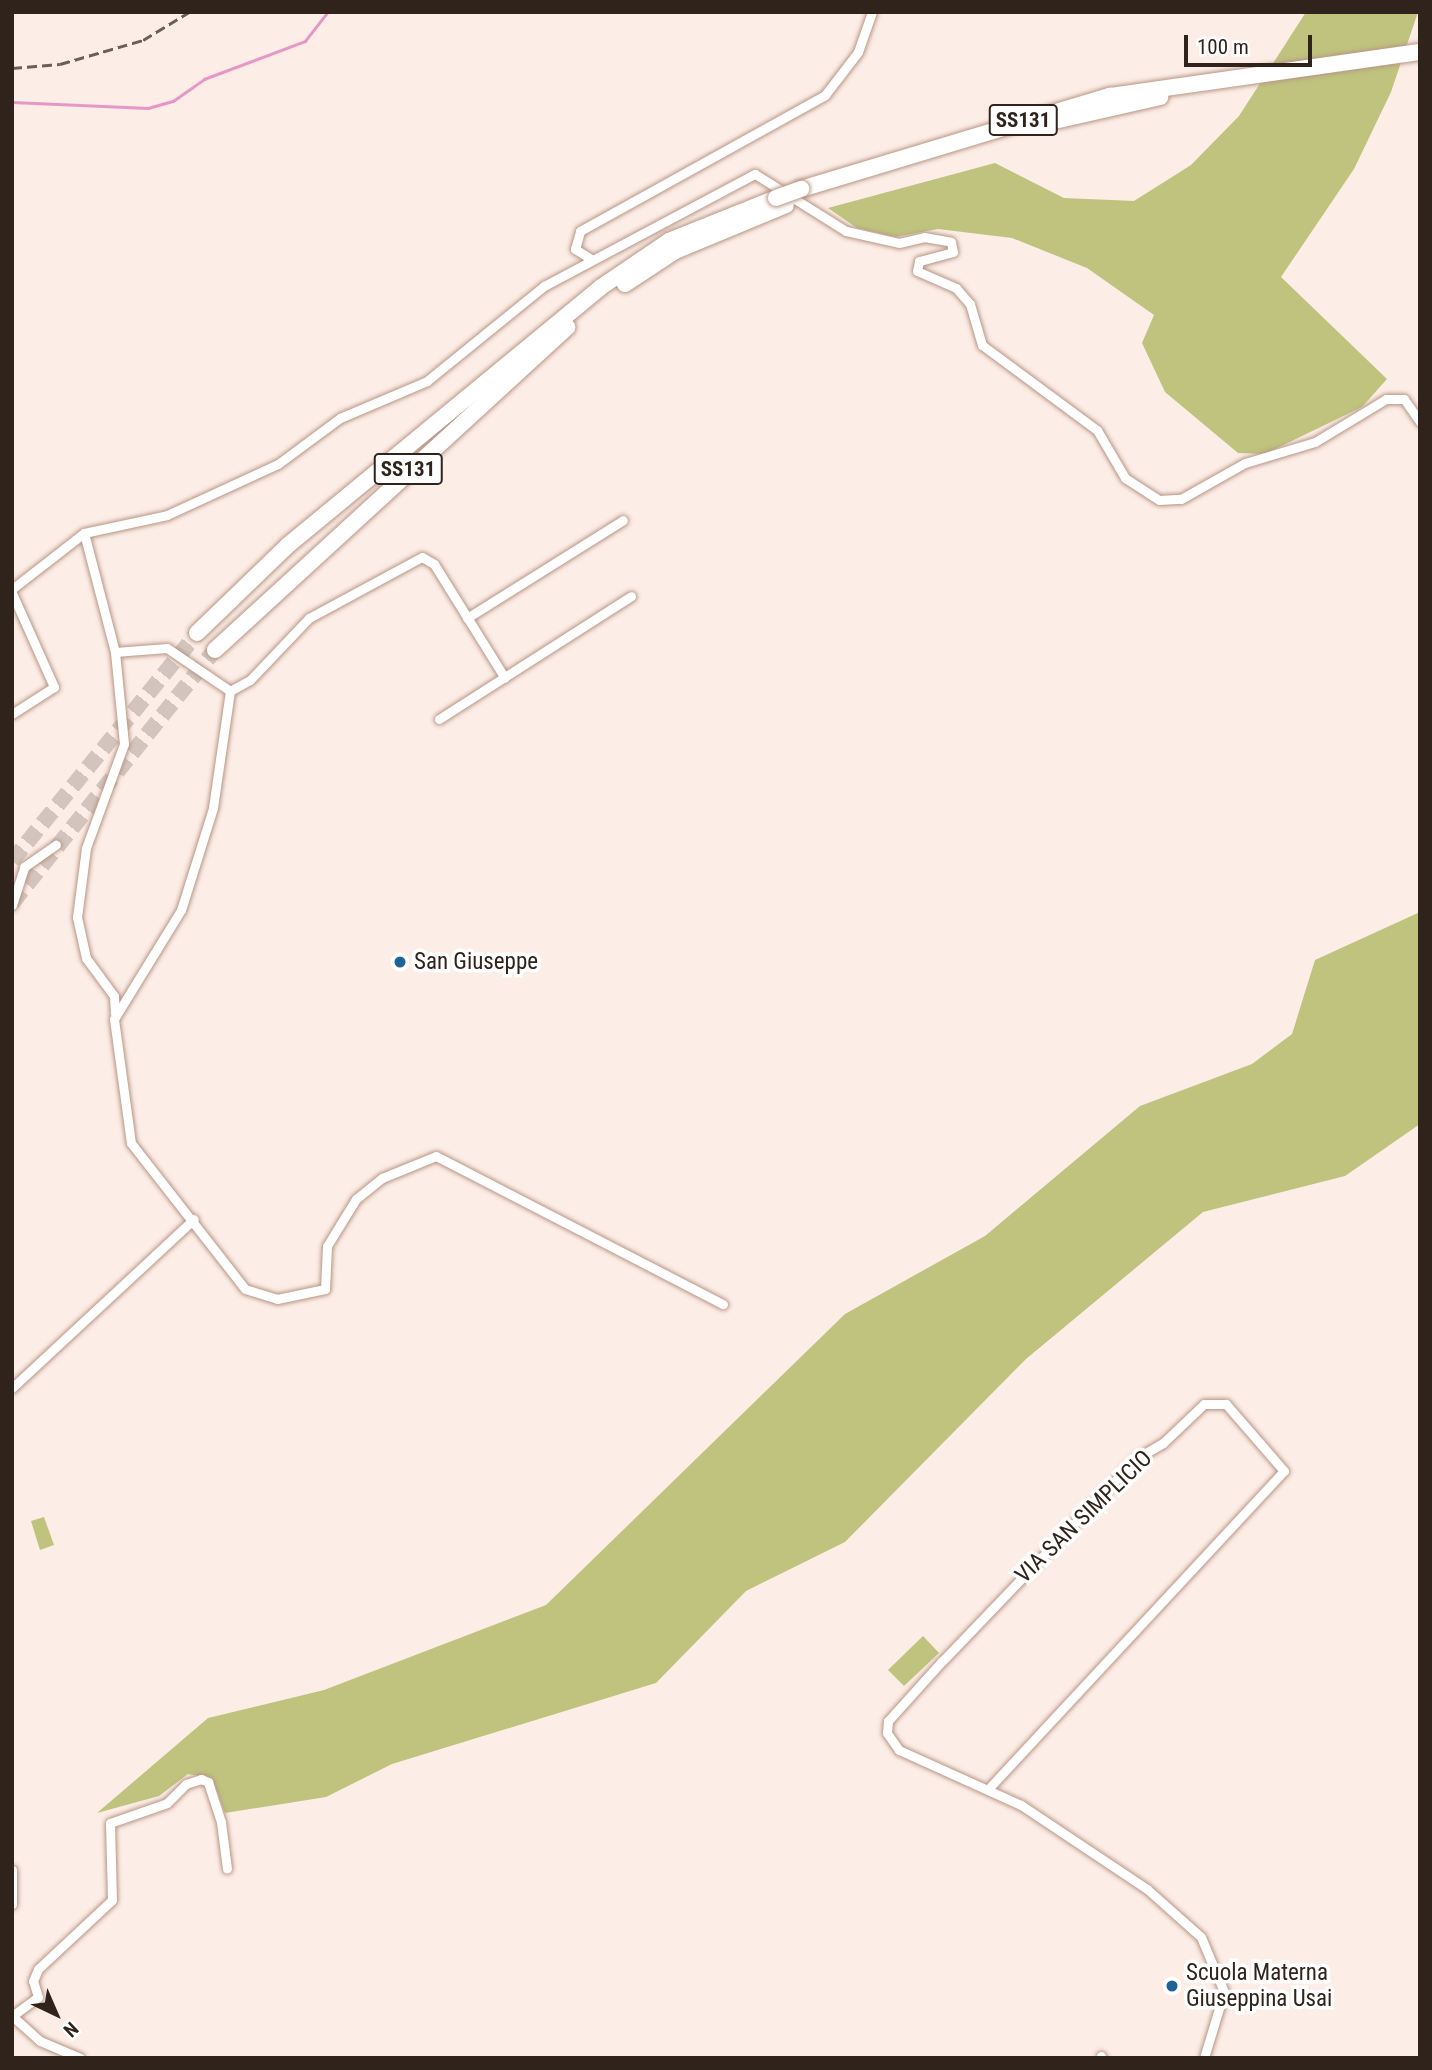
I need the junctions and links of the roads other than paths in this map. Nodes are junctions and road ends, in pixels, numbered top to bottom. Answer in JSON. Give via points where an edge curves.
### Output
{"nodes":[{"id":1,"x":872,"y":12,"type":"edge"},
{"id":2,"x":1420,"y":52,"type":"edge"},
{"id":3,"x":1420,"y":63,"type":"edge"},
{"id":4,"x":1251,"y":76,"type":"junction"},
{"id":5,"x":781,"y":201,"type":"junction"},
{"id":6,"x":592,"y":258,"type":"junction"},
{"id":7,"x":579,"y":317,"type":"junction"},
{"id":8,"x":561,"y":319,"type":"junction"},
{"id":9,"x":1420,"y":422,"type":"edge"},
{"id":10,"x":623,"y":520,"type":"dead end"},
{"id":11,"x":84,"y":533,"type":"junction"},
{"id":12,"x":12,"y":591,"type":"edge"},
{"id":13,"x":631,"y":596,"type":"dead end"},
{"id":14,"x":467,"y":618,"type":"junction"},
{"id":15,"x":197,"y":633,"type":"tunnel mouth"},
{"id":16,"x":215,"y":650,"type":"tunnel mouth"},
{"id":17,"x":115,"y":652,"type":"junction"},
{"id":18,"x":505,"y":678,"type":"junction"},
{"id":19,"x":230,"y":691,"type":"junction"},
{"id":20,"x":12,"y":715,"type":"edge"},
{"id":21,"x":439,"y":719,"type":"dead end"},
{"id":22,"x":56,"y":845,"type":"dead end"},
{"id":23,"x":12,"y":905,"type":"edge"},
{"id":24,"x":115,"y":1013,"type":"junction"},
{"id":25,"x":194,"y":1219,"type":"junction"},
{"id":26,"x":723,"y":1304,"type":"dead end"},
{"id":27,"x":12,"y":1388,"type":"edge"},
{"id":28,"x":991,"y":1786,"type":"junction"},
{"id":29,"x":227,"y":1869,"type":"dead end"},
{"id":30,"x":12,"y":1870,"type":"edge"},
{"id":31,"x":12,"y":1904,"type":"edge"},
{"id":32,"x":80,"y":2058,"type":"edge"},
{"id":33,"x":1203,"y":2058,"type":"edge"}],
"edges":[{"from":1,"to":6,"type":"street","via":[[858,52],[825,95],[580,231],[575,249]]},
{"from":2,"to":4,"type":"highway","number":"SS131"},
{"from":3,"to":4,"type":"highway","number":"SS131"},
{"from":4,"to":5,"type":"highway","number":"SS131","bridge":true,"via":[[1110,96]]},
{"from":5,"to":7,"type":"highway","number":"SS131","via":[[675,251]]},
{"from":5,"to":8,"type":"highway","number":"SS131","via":[[669,241]]},
{"from":6,"to":9,"type":"street","via":[[755,174],[846,231],[899,243],[924,237],[951,242],[953,252],[919,261],[917,271],[956,288],[992,356],[1097,430],[1125,478],[1171,503],[1245,463],[1315,442],[1386,399],[1404,399]]},
{"from":6,"to":11,"type":"street","via":[[544,286],[427,381],[340,418],[278,464],[167,515]]},
{"from":7,"to":8,"type":"highway"},
{"from":7,"to":16,"type":"highway","number":"SS131"},
{"from":8,"to":15,"type":"highway","number":"SS131","via":[[287,546]]},
{"from":10,"to":14,"type":"street"},
{"from":11,"to":12,"type":"street"},
{"from":11,"to":17,"type":"street"},
{"from":12,"to":20,"type":"street","via":[[54,687]]},
{"from":13,"to":18,"type":"street"},
{"from":14,"to":18,"type":"street"},
{"from":14,"to":19,"type":"street","via":[[429,558],[422,557],[309,618],[250,680]]},
{"from":17,"to":19,"type":"street","via":[[167,648]]},
{"from":17,"to":24,"type":"street","via":[[124,744],[86,848],[76,917],[86,958],[114,996]]},
{"from":18,"to":21,"type":"street"},
{"from":19,"to":24,"type":"street","via":[[213,808],[181,910]]},
{"from":22,"to":23,"type":"street","via":[[24,867]]},
{"from":24,"to":25,"type":"street","via":[[131,1143]]},
{"from":25,"to":26,"type":"street","via":[[245,1289],[277,1299],[311,1295],[325,1289],[327,1246],[356,1199],[382,1178],[436,1156]]},
{"from":25,"to":27,"type":"street"},
{"from":28,"to":28,"type":"street","name":"VIA SAN SIMPLICIO","via":[[1284,1471],[1226,1404],[1204,1404],[1163,1443],[1138,1458],[888,1721],[899,1749]]},
{"from":28,"to":33,"type":"street","name":"VIA SAN SIMPLICIO","via":[[1147,1889],[1201,1937],[1224,1992]]},
{"from":29,"to":32,"type":"street","via":[[220,1822],[208,1782],[201,1779],[186,1784],[167,1803],[110,1823],[112,1900],[38,1969],[33,1981],[38,1997],[12,2016],[40,2041]]},
{"from":30,"to":31,"type":"street"}]}
